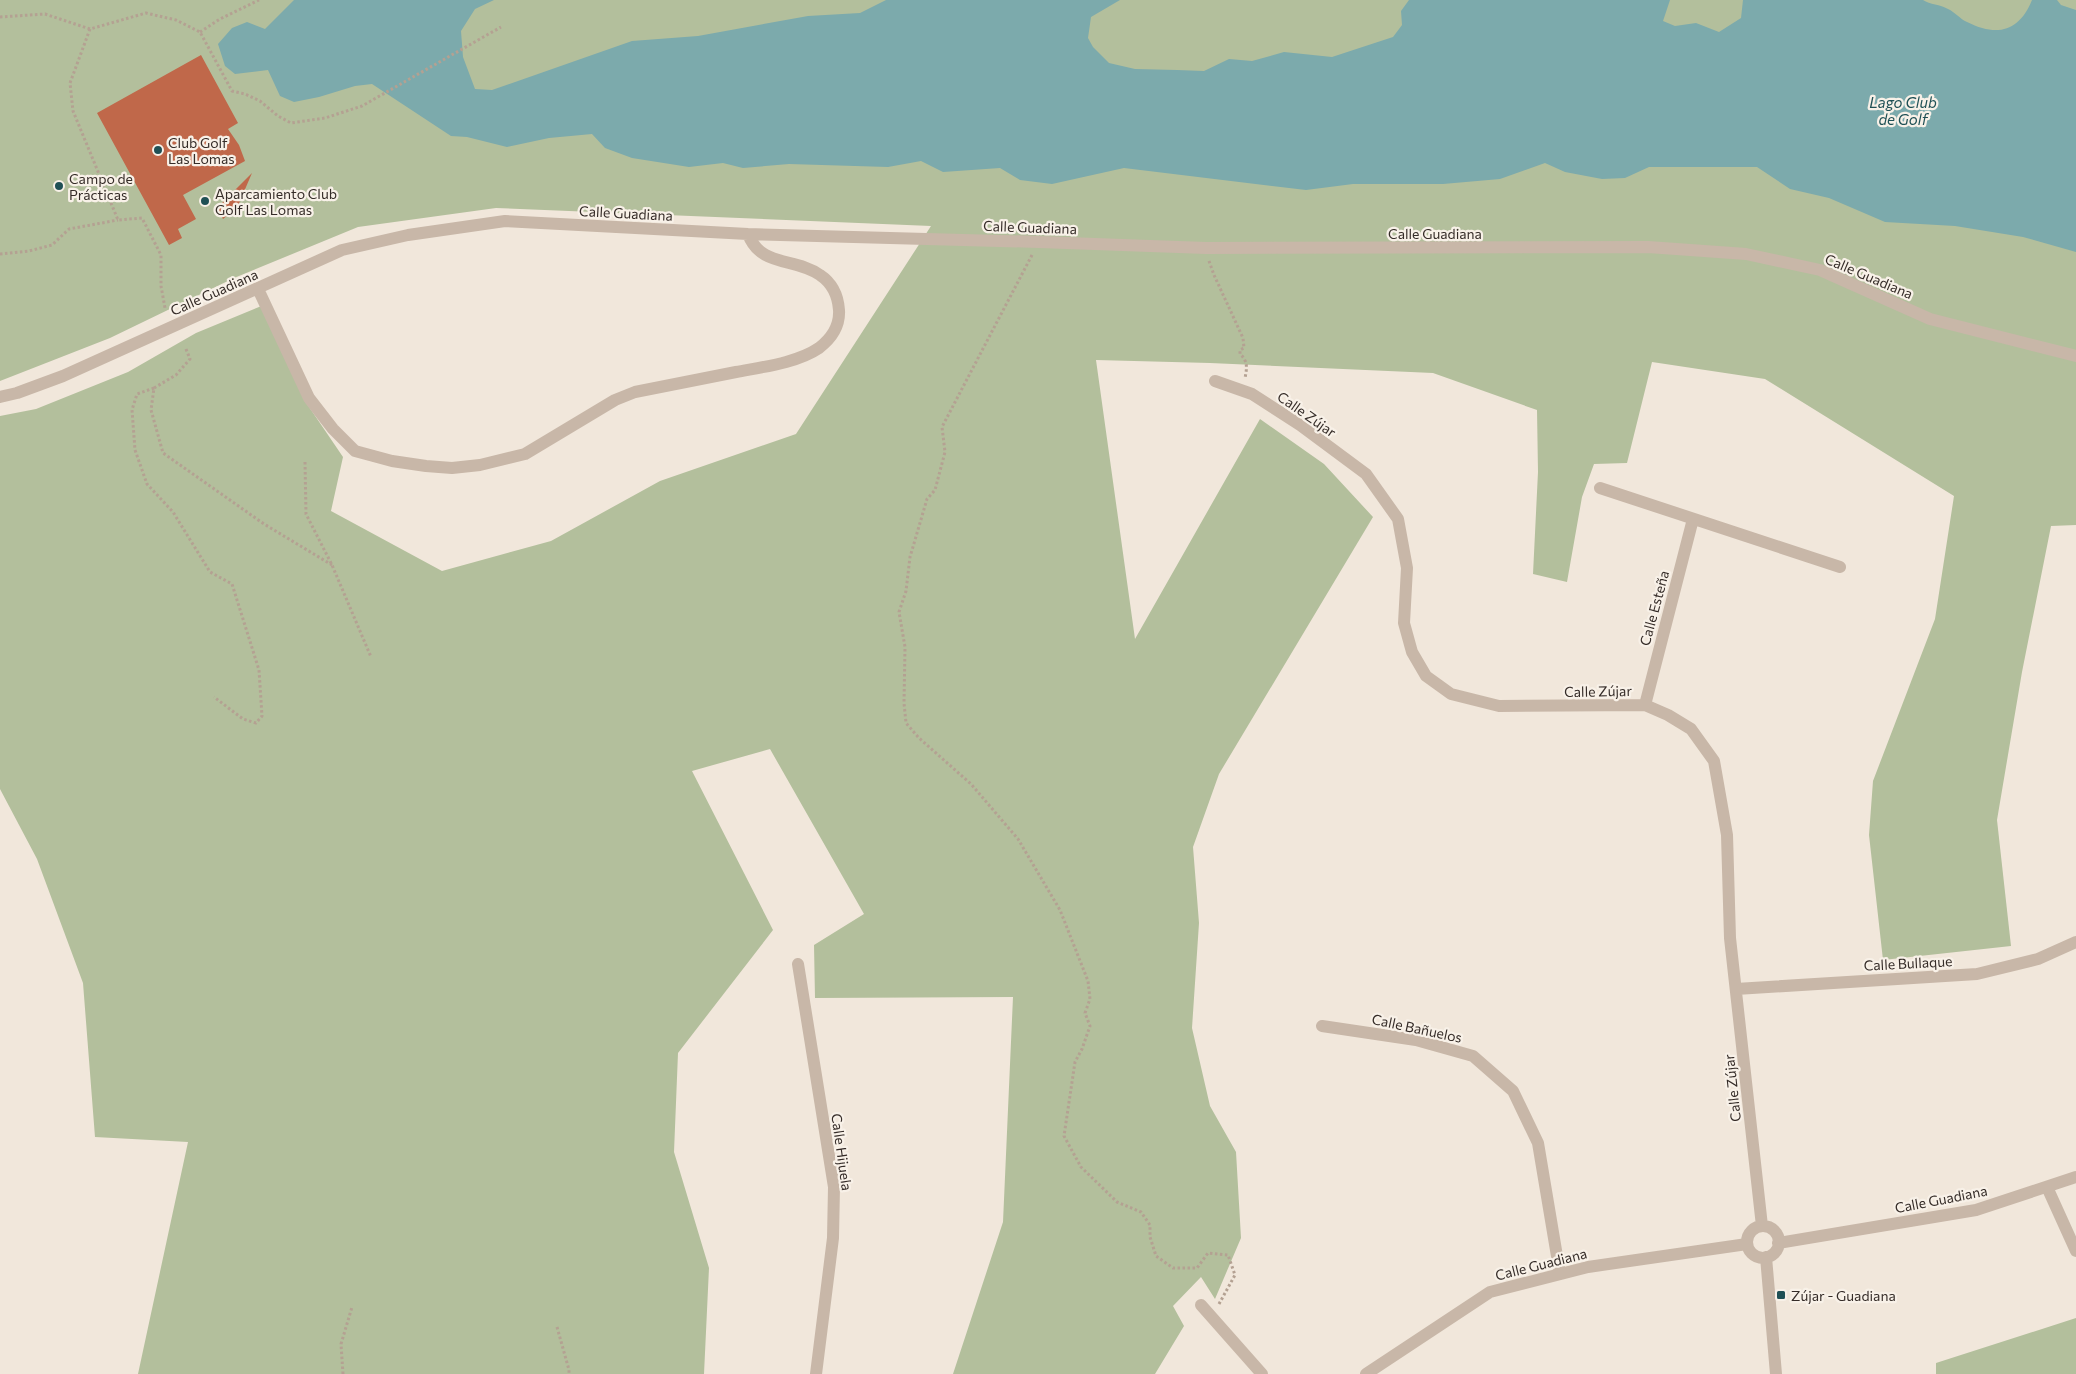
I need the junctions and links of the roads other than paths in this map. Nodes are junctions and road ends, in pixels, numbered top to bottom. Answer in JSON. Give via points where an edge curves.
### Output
{"nodes":[{"id":1,"x":748,"y":234,"type":"junction"},
{"id":2,"x":258,"y":289,"type":"junction"},
{"id":3,"x":2076,"y":356,"type":"edge"},
{"id":4,"x":1215,"y":381,"type":"dead end"},
{"id":5,"x":0,"y":397,"type":"edge"},
{"id":6,"x":1600,"y":488,"type":"dead end"},
{"id":7,"x":1693,"y":518,"type":"junction"},
{"id":8,"x":1840,"y":566,"type":"dead end"},
{"id":9,"x":1645,"y":705,"type":"junction"},
{"id":10,"x":2076,"y":942,"type":"edge"},
{"id":11,"x":798,"y":964,"type":"dead end"},
{"id":12,"x":1736,"y":989,"type":"junction"},
{"id":13,"x":1322,"y":1026,"type":"dead end"},
{"id":14,"x":2076,"y":1178,"type":"edge"},
{"id":15,"x":2048,"y":1187,"type":"junction"},
{"id":16,"x":1762,"y":1226,"type":"junction"},
{"id":17,"x":1778,"y":1243,"type":"junction"},
{"id":18,"x":1747,"y":1244,"type":"junction"},
{"id":19,"x":2076,"y":1251,"type":"edge"},
{"id":20,"x":1766,"y":1257,"type":"junction"},
{"id":21,"x":1560,"y":1274,"type":"junction"},
{"id":22,"x":1201,"y":1305,"type":"dead end"},
{"id":23,"x":816,"y":1374,"type":"edge"},
{"id":24,"x":1262,"y":1374,"type":"edge"},
{"id":25,"x":1366,"y":1374,"type":"edge"},
{"id":26,"x":1776,"y":1374,"type":"edge"}],
"edges":[{"from":1,"to":2,"type":"street","name":"Calle Guadiana","via":[[505,222],[408,235],[342,250]]},
{"from":1,"to":2,"type":"street","via":[[753,247],[767,256],[803,267],[830,283],[838,301],[839,321],[832,337],[818,349],[782,363],[635,392],[615,400],[525,454],[480,465],[426,466],[355,451],[333,429],[310,398]]},
{"from":1,"to":3,"type":"street","name":"Calle Guadiana","via":[[1206,248],[1648,247],[1746,254],[1820,270],[1930,319]]},
{"from":2,"to":5,"type":"street","name":"Calle Guadiana","via":[[63,376]]},
{"from":4,"to":9,"type":"street","name":"Calle Zújar","via":[[1252,394],[1366,474],[1398,519],[1406,568],[1404,623],[1412,652],[1426,676],[1452,694],[1499,706]]},
{"from":6,"to":7,"type":"street"},
{"from":7,"to":8,"type":"street"},
{"from":7,"to":9,"type":"street","name":"Calle Esteña"},
{"from":9,"to":12,"type":"street","name":"Calle Zújar","via":[[1691,729],[1714,761],[1727,835],[1730,938]]},
{"from":10,"to":12,"type":"street","name":"Calle Bullaque","via":[[2038,959],[1977,974]]},
{"from":11,"to":23,"type":"street","name":"Calle Hijuela","via":[[834,1187],[834,1238]]},
{"from":12,"to":16,"type":"street","name":"Calle Zújar"},
{"from":13,"to":21,"type":"street","name":"Calle Bañuelos","via":[[1416,1040],[1473,1056],[1513,1091],[1538,1143]]},
{"from":14,"to":15,"type":"street","name":"Calle Guadiana"},
{"from":15,"to":17,"type":"street","name":"Calle Guadiana","via":[[1976,1210]]},
{"from":15,"to":19,"type":"street"},
{"from":16,"to":17,"type":"street","via":[[1772,1229]]},
{"from":16,"to":18,"type":"street","via":[[1752,1230]]},
{"from":17,"to":20,"type":"street","via":[[1774,1252]]},
{"from":18,"to":20,"type":"street","via":[[1752,1253]]},
{"from":18,"to":21,"type":"street","name":"Calle Guadiana","via":[[1588,1266]]},
{"from":20,"to":26,"type":"street"},
{"from":21,"to":25,"type":"street","name":"Calle Guadiana","via":[[1490,1292]]},
{"from":22,"to":24,"type":"street"}]}
